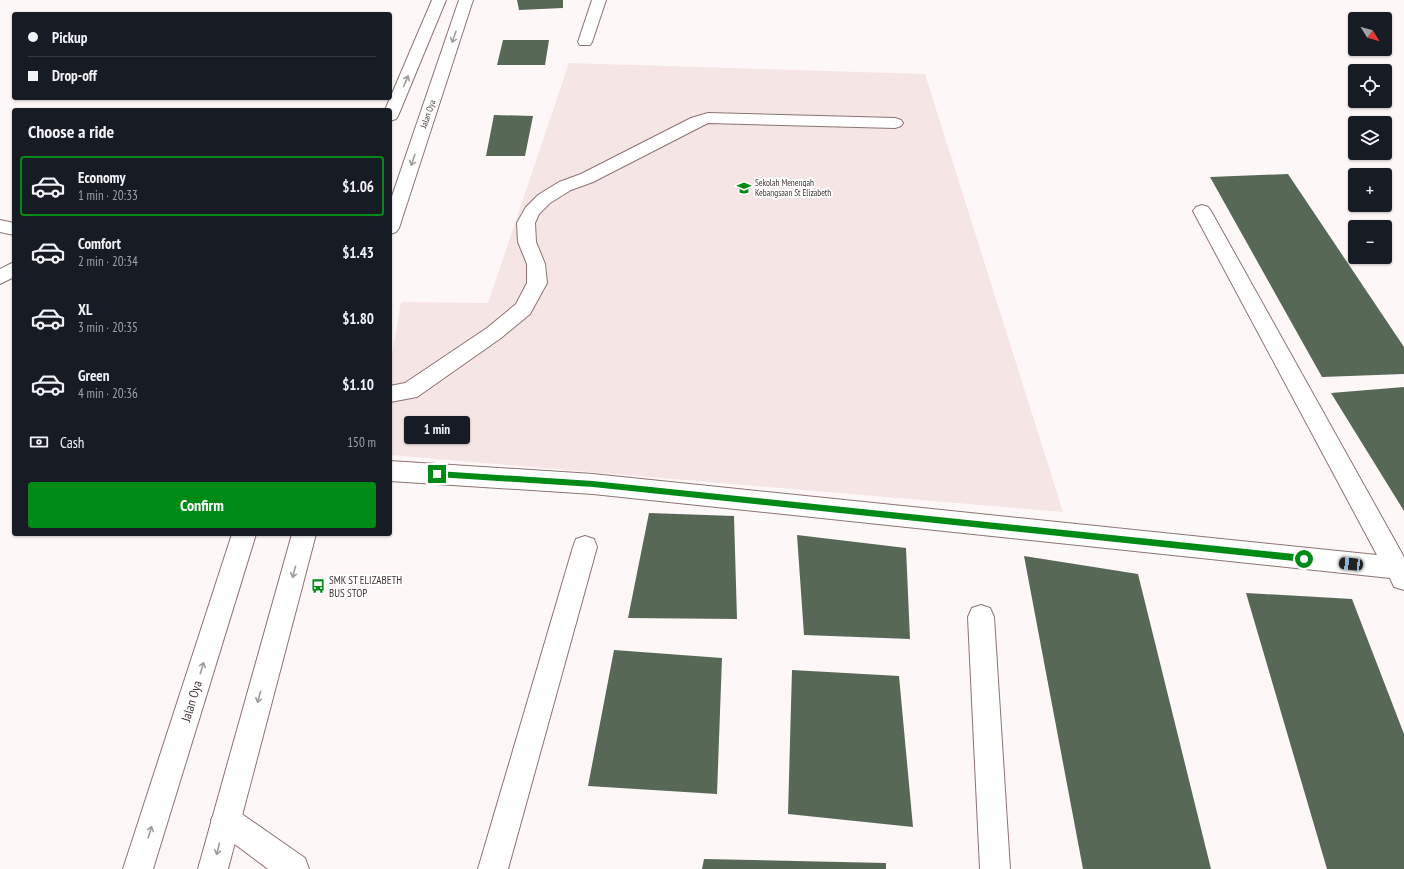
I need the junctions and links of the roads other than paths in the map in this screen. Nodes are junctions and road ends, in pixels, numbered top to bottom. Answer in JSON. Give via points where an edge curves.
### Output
{"nodes":[{"id":1,"x":438,"y":0,"type":"edge"},
{"id":2,"x":466,"y":0,"type":"edge"},
{"id":3,"x":599,"y":0,"type":"edge"},
{"id":4,"x":585,"y":42,"type":"dead end"},
{"id":5,"x":392,"y":111,"type":"edge"},
{"id":6,"x":895,"y":123,"type":"dead end"},
{"id":7,"x":1202,"y":211,"type":"dead end"},
{"id":8,"x":392,"y":222,"type":"edge"},
{"id":9,"x":0,"y":226,"type":"edge"},
{"id":10,"x":12,"y":229,"type":"edge"},
{"id":11,"x":12,"y":270,"type":"edge"},
{"id":12,"x":0,"y":277,"type":"edge"},
{"id":13,"x":392,"y":394,"type":"edge"},
{"id":14,"x":392,"y":471,"type":"edge"},
{"id":15,"x":243,"y":536,"type":"edge"},
{"id":16,"x":303,"y":536,"type":"edge"},
{"id":17,"x":585,"y":547,"type":"dead end"},
{"id":18,"x":1401,"y":575,"type":"edge"},
{"id":19,"x":981,"y":617,"type":"dead end"},
{"id":20,"x":226,"y":820,"type":"junction"},
{"id":21,"x":138,"y":869,"type":"edge"},
{"id":22,"x":213,"y":869,"type":"edge"},
{"id":23,"x":294,"y":869,"type":"edge"},
{"id":24,"x":493,"y":869,"type":"edge"},
{"id":25,"x":995,"y":869,"type":"edge"}],
"edges":[{"from":5,"to":1,"type":"street","one_way":true},
{"from":2,"to":8,"type":"street","name":"Jalan Oya","one_way":true},
{"from":3,"to":4,"type":"street"},
{"from":6,"to":13,"type":"street","via":[[708,118],[697,121],[587,178],[565,186],[544,199],[532,211],[526,223],[527,242],[536,264],[537,283],[523,309],[494,333],[410,391]]},
{"from":7,"to":18,"type":"street"},
{"from":9,"to":10,"type":"street"},
{"from":11,"to":12,"type":"street"},
{"from":14,"to":18,"type":"street","via":[[593,484]]},
{"from":21,"to":15,"type":"street","name":"Jalan Oya","one_way":true},
{"from":16,"to":20,"type":"street","one_way":true},
{"from":17,"to":24,"type":"street"},
{"from":19,"to":25,"type":"street"},
{"from":20,"to":22,"type":"street","one_way":true},
{"from":20,"to":23,"type":"street"}]}
